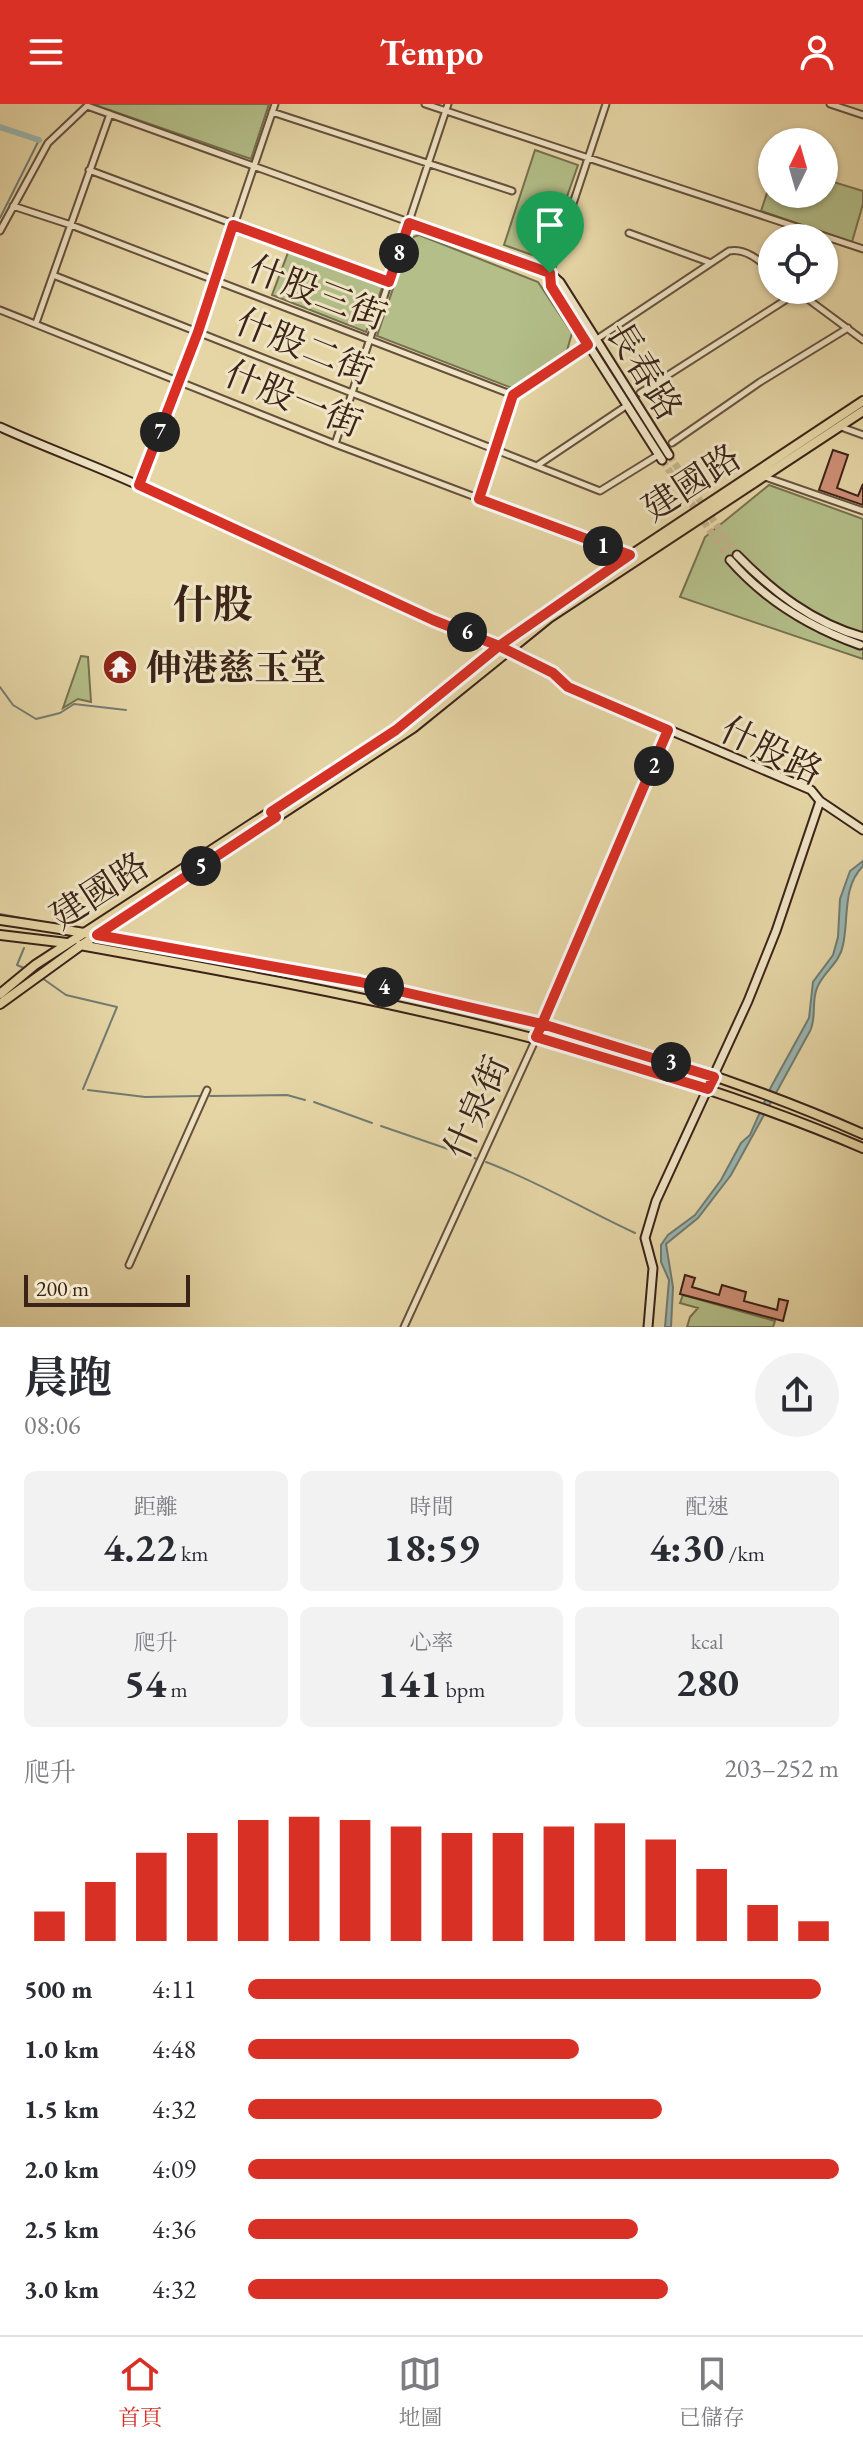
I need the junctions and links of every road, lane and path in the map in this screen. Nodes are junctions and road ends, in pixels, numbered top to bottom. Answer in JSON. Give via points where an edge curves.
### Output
{"nodes":[{"id":1,"x":275,"y":104,"type":"edge"},
{"id":2,"x":425,"y":104,"type":"edge"},
{"id":3,"x":606,"y":104,"type":"edge"},
{"id":4,"x":830,"y":104,"type":"edge"},
{"id":5,"x":447,"y":108,"type":"edge"},
{"id":6,"x":272,"y":112,"type":"junction"},
{"id":7,"x":110,"y":114,"type":"junction"},
{"id":8,"x":863,"y":115,"type":"edge"},
{"id":9,"x":588,"y":157,"type":"junction"},
{"id":10,"x":429,"y":164,"type":"junction"},
{"id":11,"x":253,"y":167,"type":"junction"},
{"id":12,"x":89,"y":170,"type":"junction"},
{"id":13,"x":512,"y":191,"type":"dead end"},
{"id":14,"x":13,"y":206,"type":"junction"},
{"id":15,"x":409,"y":223,"type":"junction"},
{"id":16,"x":71,"y":225,"type":"junction"},
{"id":17,"x":233,"y":225,"type":"junction"},
{"id":18,"x":0,"y":231,"type":"edge"},
{"id":19,"x":629,"y":233,"type":"dead end"},
{"id":20,"x":863,"y":249,"type":"edge"},
{"id":21,"x":758,"y":261,"type":"edge"},
{"id":22,"x":711,"y":263,"type":"junction"},
{"id":23,"x":550,"y":273,"type":"junction"},
{"id":24,"x":53,"y":275,"type":"junction"},
{"id":25,"x":216,"y":280,"type":"junction"},
{"id":26,"x":389,"y":282,"type":"junction"},
{"id":27,"x":777,"y":304,"type":"edge"},
{"id":28,"x":815,"y":304,"type":"edge"},
{"id":29,"x":0,"y":310,"type":"edge"},
{"id":30,"x":36,"y":323,"type":"junction"},
{"id":31,"x":848,"y":328,"type":"junction"},
{"id":32,"x":198,"y":332,"type":"junction"},
{"id":33,"x":596,"y":340,"type":"junction"},
{"id":34,"x":863,"y":340,"type":"edge"},
{"id":35,"x":370,"y":341,"type":"junction"},
{"id":36,"x":588,"y":345,"type":"junction"},
{"id":37,"x":179,"y":380,"type":"junction"},
{"id":38,"x":353,"y":393,"type":"junction"},
{"id":39,"x":640,"y":393,"type":"dead end"},
{"id":40,"x":513,"y":395,"type":"junction"},
{"id":41,"x":863,"y":401,"type":"edge"},
{"id":42,"x":623,"y":408,"type":"dead end"},
{"id":43,"x":863,"y":411,"type":"edge"},
{"id":44,"x":0,"y":427,"type":"edge"},
{"id":45,"x":840,"y":427,"type":"junction"},
{"id":46,"x":863,"y":435,"type":"edge"},
{"id":47,"x":672,"y":443,"type":"dead end"},
{"id":48,"x":335,"y":444,"type":"junction"},
{"id":49,"x":495,"y":449,"type":"junction"},
{"id":50,"x":662,"y":458,"type":"junction"},
{"id":51,"x":537,"y":465,"type":"junction"},
{"id":52,"x":764,"y":476,"type":"junction"},
{"id":53,"x":139,"y":485,"type":"junction"},
{"id":54,"x":479,"y":499,"type":"junction"},
{"id":55,"x":863,"y":511,"type":"edge"},
{"id":56,"x":630,"y":555,"type":"junction"},
{"id":57,"x":734,"y":558,"type":"tunnel mouth"},
{"id":58,"x":861,"y":641,"type":"edge"},
{"id":59,"x":504,"y":648,"type":"junction"},
{"id":60,"x":668,"y":730,"type":"junction"},
{"id":61,"x":820,"y":801,"type":"junction"},
{"id":62,"x":274,"y":814,"type":"junction"},
{"id":63,"x":863,"y":830,"type":"edge"},
{"id":64,"x":0,"y":920,"type":"edge"},
{"id":65,"x":85,"y":933,"type":"junction"},
{"id":66,"x":0,"y":935,"type":"edge"},
{"id":67,"x":97,"y":935,"type":"junction"},
{"id":68,"x":68,"y":944,"type":"junction"},
{"id":69,"x":80,"y":946,"type":"junction"},
{"id":70,"x":0,"y":994,"type":"edge"},
{"id":71,"x":0,"y":1004,"type":"edge"},
{"id":72,"x":542,"y":1024,"type":"junction"},
{"id":73,"x":536,"y":1037,"type":"junction"},
{"id":74,"x":714,"y":1077,"type":"junction"},
{"id":75,"x":708,"y":1089,"type":"junction"},
{"id":76,"x":207,"y":1090,"type":"dead end"},
{"id":77,"x":863,"y":1134,"type":"edge"},
{"id":78,"x":863,"y":1148,"type":"edge"},
{"id":79,"x":129,"y":1265,"type":"dead end"},
{"id":80,"x":404,"y":1327,"type":"edge"},
{"id":81,"x":648,"y":1327,"type":"edge"}],
"edges":[{"from":1,"to":6,"type":"street"},
{"from":2,"to":5,"type":"street"},
{"from":3,"to":9,"type":"street"},
{"from":4,"to":8,"type":"street"},
{"from":5,"to":9,"type":"street"},
{"from":5,"to":10,"type":"street"},
{"from":6,"to":10,"type":"street"},
{"from":6,"to":11,"type":"street"},
{"from":7,"to":11,"type":"street"},
{"from":7,"to":12,"type":"street"},
{"from":7,"to":14,"type":"street","via":[[87,106],[48,143]]},
{"from":9,"to":20,"type":"street"},
{"from":9,"to":23,"type":"street"},
{"from":10,"to":13,"type":"street"},
{"from":10,"to":15,"type":"street"},
{"from":11,"to":15,"type":"street"},
{"from":11,"to":17,"type":"street"},
{"from":12,"to":16,"type":"street"},
{"from":12,"to":17,"type":"street"},
{"from":14,"to":16,"type":"street","name":"什股三街"},
{"from":14,"to":18,"type":"street"},
{"from":15,"to":23,"type":"street"},
{"from":15,"to":26,"type":"street"},
{"from":16,"to":24,"type":"street"},
{"from":16,"to":25,"type":"street","name":"什股三街"},
{"from":17,"to":25,"type":"street"},
{"from":17,"to":26,"type":"street"},
{"from":19,"to":22,"type":"street"},
{"from":21,"to":22,"type":"street","via":[[737,249]]},
{"from":22,"to":33,"type":"street"},
{"from":23,"to":33,"type":"street","name":"長春路"},
{"from":23,"to":36,"type":"street","name":"長春路","via":[[551,286]]},
{"from":24,"to":30,"type":"street"},
{"from":24,"to":32,"type":"street","name":"什股二街"},
{"from":25,"to":32,"type":"street"},
{"from":25,"to":35,"type":"street","name":"什股三街"},
{"from":26,"to":35,"type":"street"},
{"from":27,"to":39,"type":"street"},
{"from":28,"to":31,"type":"street"},
{"from":29,"to":30,"type":"street","name":"什股一街"},
{"from":30,"to":37,"type":"street","name":"什股一街"},
{"from":31,"to":34,"type":"street"},
{"from":31,"to":47,"type":"street"},
{"from":32,"to":37,"type":"street"},
{"from":32,"to":38,"type":"street","name":"什股二街"},
{"from":33,"to":36,"type":"street"},
{"from":33,"to":50,"type":"street","name":"長春路"},
{"from":35,"to":38,"type":"street"},
{"from":35,"to":40,"type":"street","name":"什股三街"},
{"from":36,"to":40,"type":"street"},
{"from":36,"to":50,"type":"street","name":"長春路"},
{"from":37,"to":48,"type":"street","name":"什股一街"},
{"from":37,"to":53,"type":"street"},
{"from":38,"to":48,"type":"street"},
{"from":38,"to":49,"type":"street","name":"什股二街"},
{"from":40,"to":49,"type":"street"},
{"from":41,"to":56,"type":"main road","name":"建國路"},
{"from":42,"to":51,"type":"street"},
{"from":43,"to":45,"type":"main road","name":"建國路"},
{"from":44,"to":53,"type":"street","name":"什股路"},
{"from":45,"to":46,"type":"street"},
{"from":45,"to":52,"type":"main road","name":"建國路"},
{"from":48,"to":54,"type":"street","name":"什股一街"},
{"from":49,"to":51,"type":"street","name":"什股二街"},
{"from":49,"to":54,"type":"street"},
{"from":50,"to":51,"type":"street","name":"什股二街","via":[[600,491]]},
{"from":52,"to":55,"type":"street"},
{"from":52,"to":59,"type":"main road","name":"建國路"},
{"from":53,"to":59,"type":"street","name":"什股路"},
{"from":54,"to":56,"type":"street","name":"什股一街"},
{"from":56,"to":59,"type":"main road","name":"建國路"},
{"from":57,"to":58,"type":"street","via":[[811,616]]},
{"from":59,"to":60,"type":"street","name":"什股路","via":[[553,673],[568,687]]},
{"from":59,"to":62,"type":"main road","name":"建國路","via":[[413,728]]},
{"from":60,"to":61,"type":"street","name":"什股路","via":[[811,790]]},
{"from":60,"to":72,"type":"street","name":"什泉街"},
{"from":61,"to":63,"type":"street","name":"什股路"},
{"from":61,"to":74,"type":"street","via":[[776,931]]},
{"from":62,"to":65,"type":"main road","name":"建國路"},
{"from":62,"to":67,"type":"main road","name":"建國路"},
{"from":64,"to":65,"type":"main road"},
{"from":65,"to":67,"type":"main road"},
{"from":65,"to":68,"type":"main road","name":"建國路"},
{"from":66,"to":68,"type":"main road"},
{"from":67,"to":69,"type":"main road","name":"建國路"},
{"from":67,"to":72,"type":"main road","via":[[360,982]]},
{"from":68,"to":69,"type":"main road"},
{"from":68,"to":70,"type":"main road","name":"建國路"},
{"from":69,"to":71,"type":"main road","name":"建國路"},
{"from":69,"to":73,"type":"main road","via":[[354,996]]},
{"from":72,"to":73,"type":"street","name":"什泉街"},
{"from":72,"to":74,"type":"main road"},
{"from":73,"to":75,"type":"main road"},
{"from":73,"to":80,"type":"street","name":"什泉街"},
{"from":74,"to":75,"type":"street"},
{"from":74,"to":77,"type":"main road"},
{"from":75,"to":78,"type":"main road"},
{"from":75,"to":81,"type":"street","via":[[656,1201],[645,1238],[653,1268]]},
{"from":76,"to":79,"type":"street"}]}
